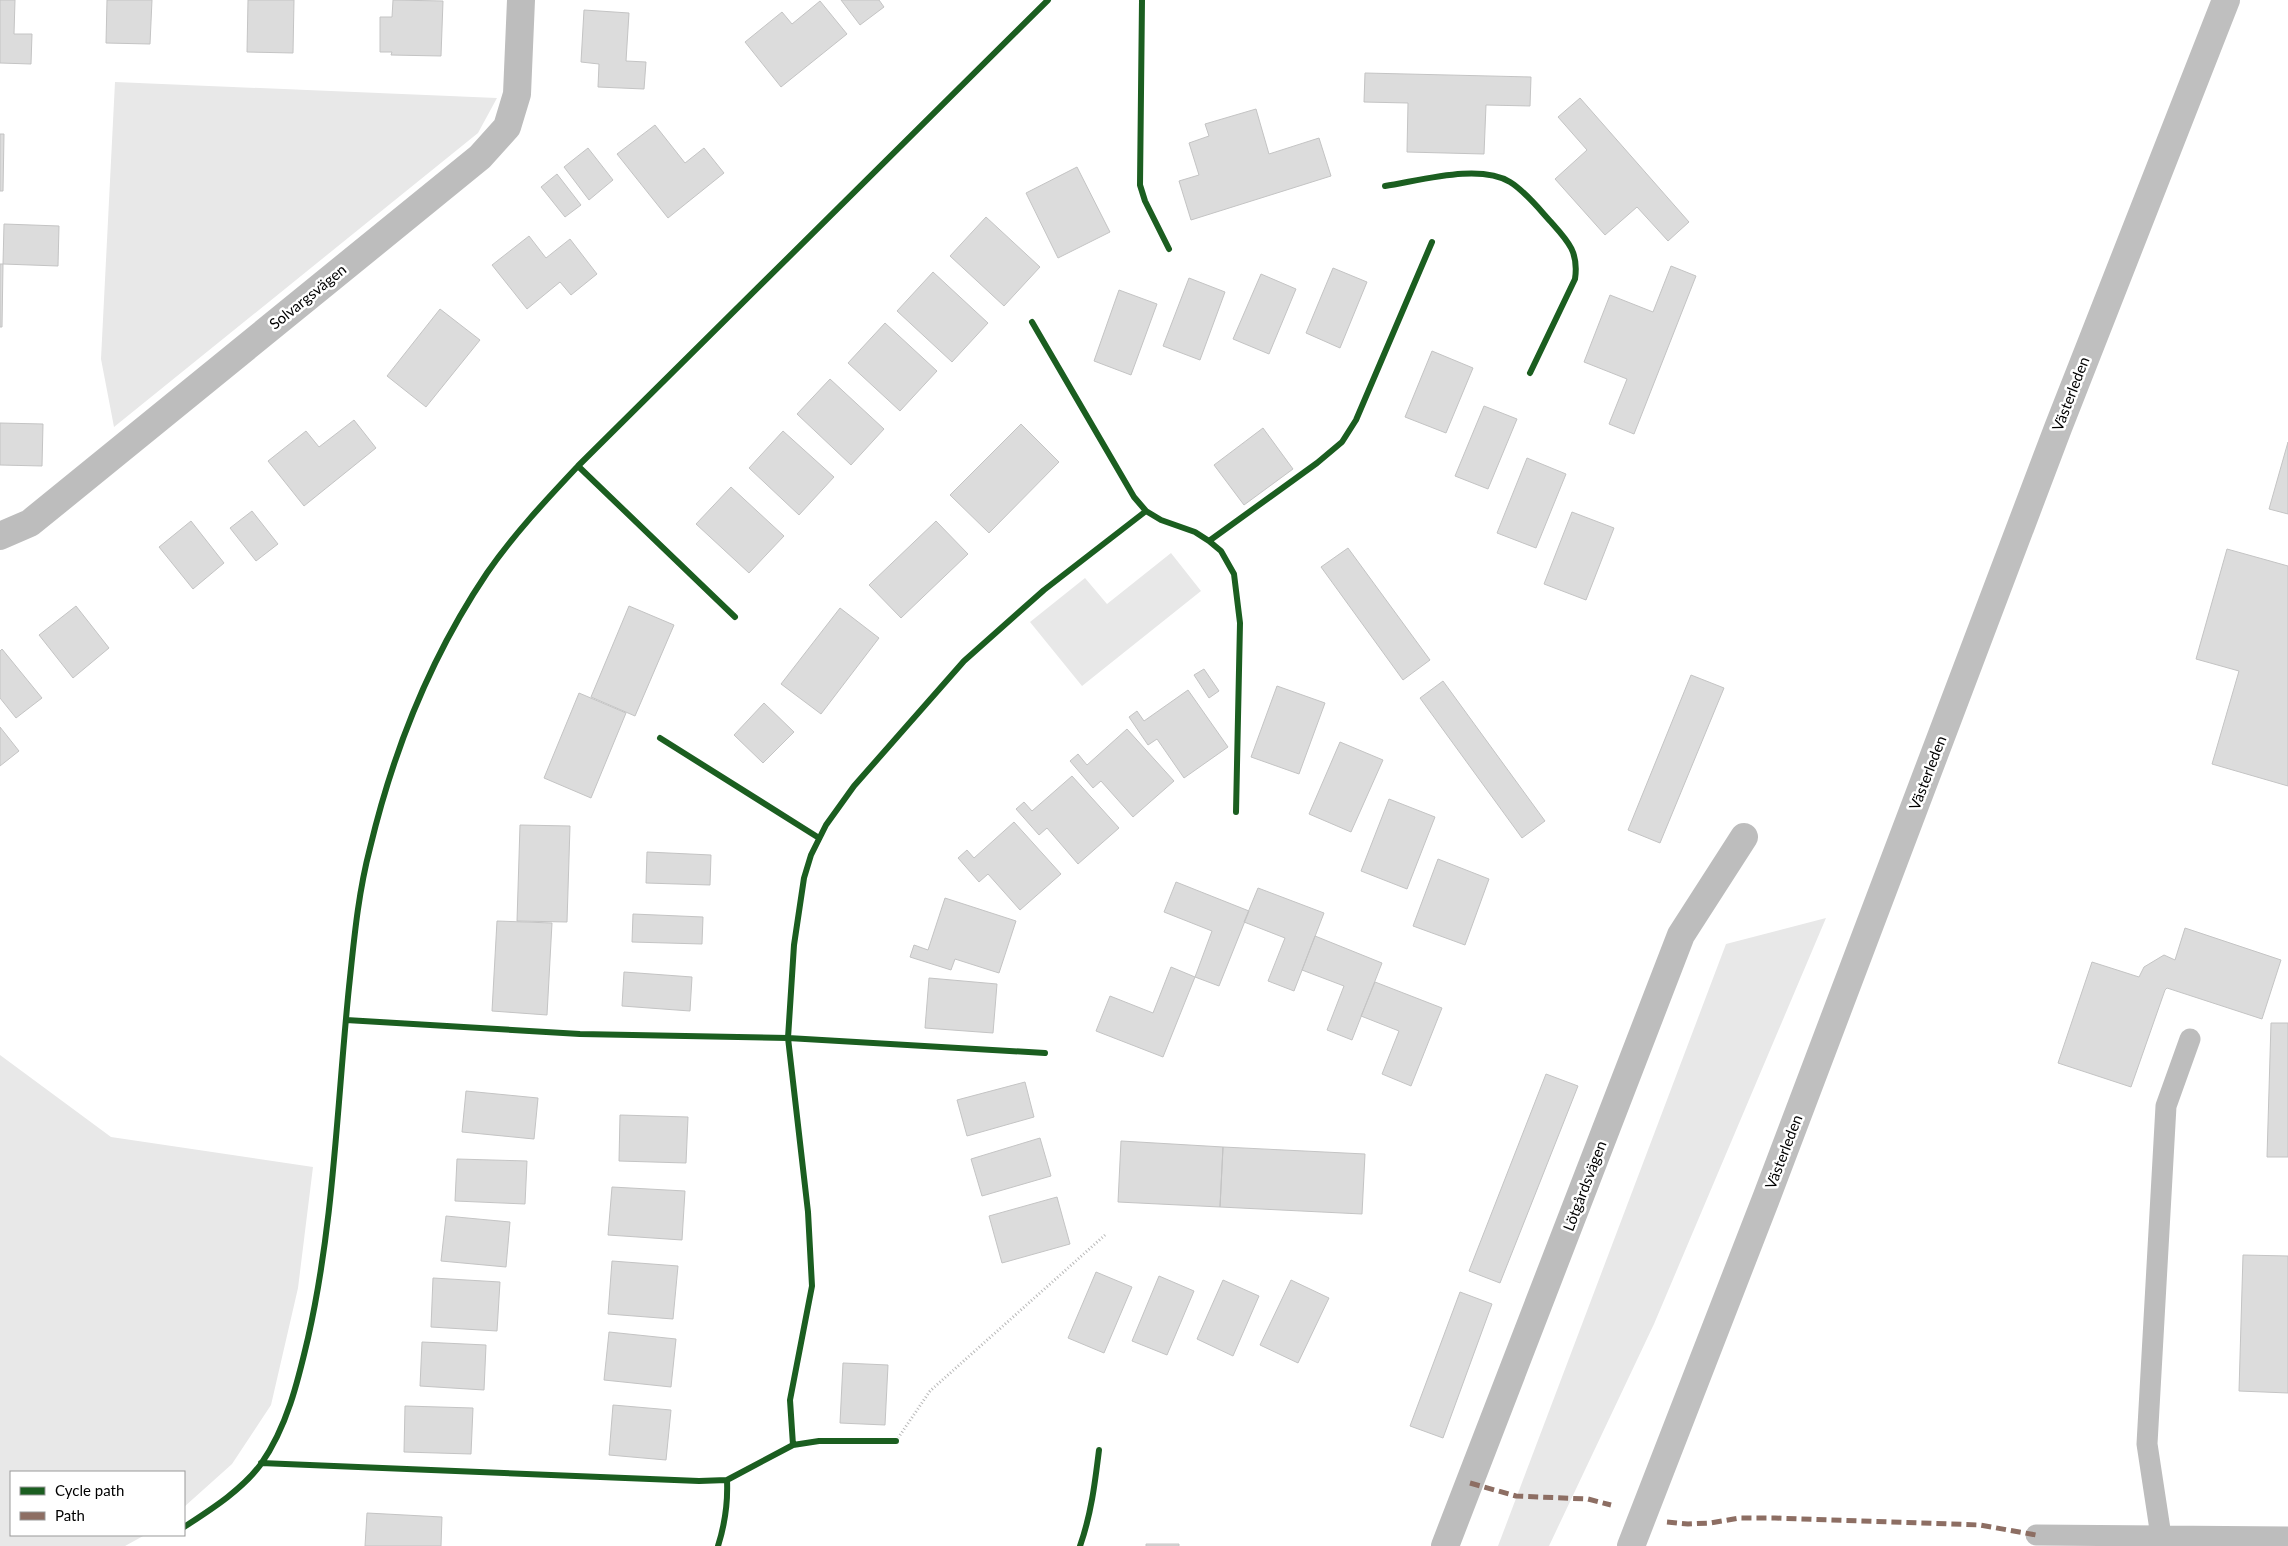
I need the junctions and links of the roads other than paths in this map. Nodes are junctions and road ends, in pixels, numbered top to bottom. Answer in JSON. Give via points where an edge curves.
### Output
{"nodes":[{"id":1,"x":521,"y":0,"type":"edge"},
{"id":2,"x":2226,"y":0,"type":"edge"},
{"id":3,"x":0,"y":536,"type":"edge"},
{"id":4,"x":1744,"y":837,"type":"dead end"},
{"id":5,"x":2190,"y":1039,"type":"dead end"},
{"id":6,"x":2036,"y":1534,"type":"dead end"},
{"id":7,"x":2161,"y":1536,"type":"junction"},
{"id":8,"x":2288,"y":1537,"type":"edge"},
{"id":9,"x":1445,"y":1546,"type":"edge"},
{"id":10,"x":1630,"y":1546,"type":"edge"}],
"edges":[{"from":1,"to":3,"type":"street","name":"Solvargsvägen","via":[[518,94],[507,127],[480,157],[30,523]]},
{"from":2,"to":10,"type":"street","name":"Västerleden","via":[[2058,428],[1771,1187]]},
{"from":4,"to":9,"type":"street","name":"Lötgårdsvägen","via":[[1682,935]]},
{"from":5,"to":7,"type":"lane","via":[[2166,1106],[2147,1444]]},
{"from":6,"to":7,"type":"lane"},
{"from":7,"to":8,"type":"lane"}]}
